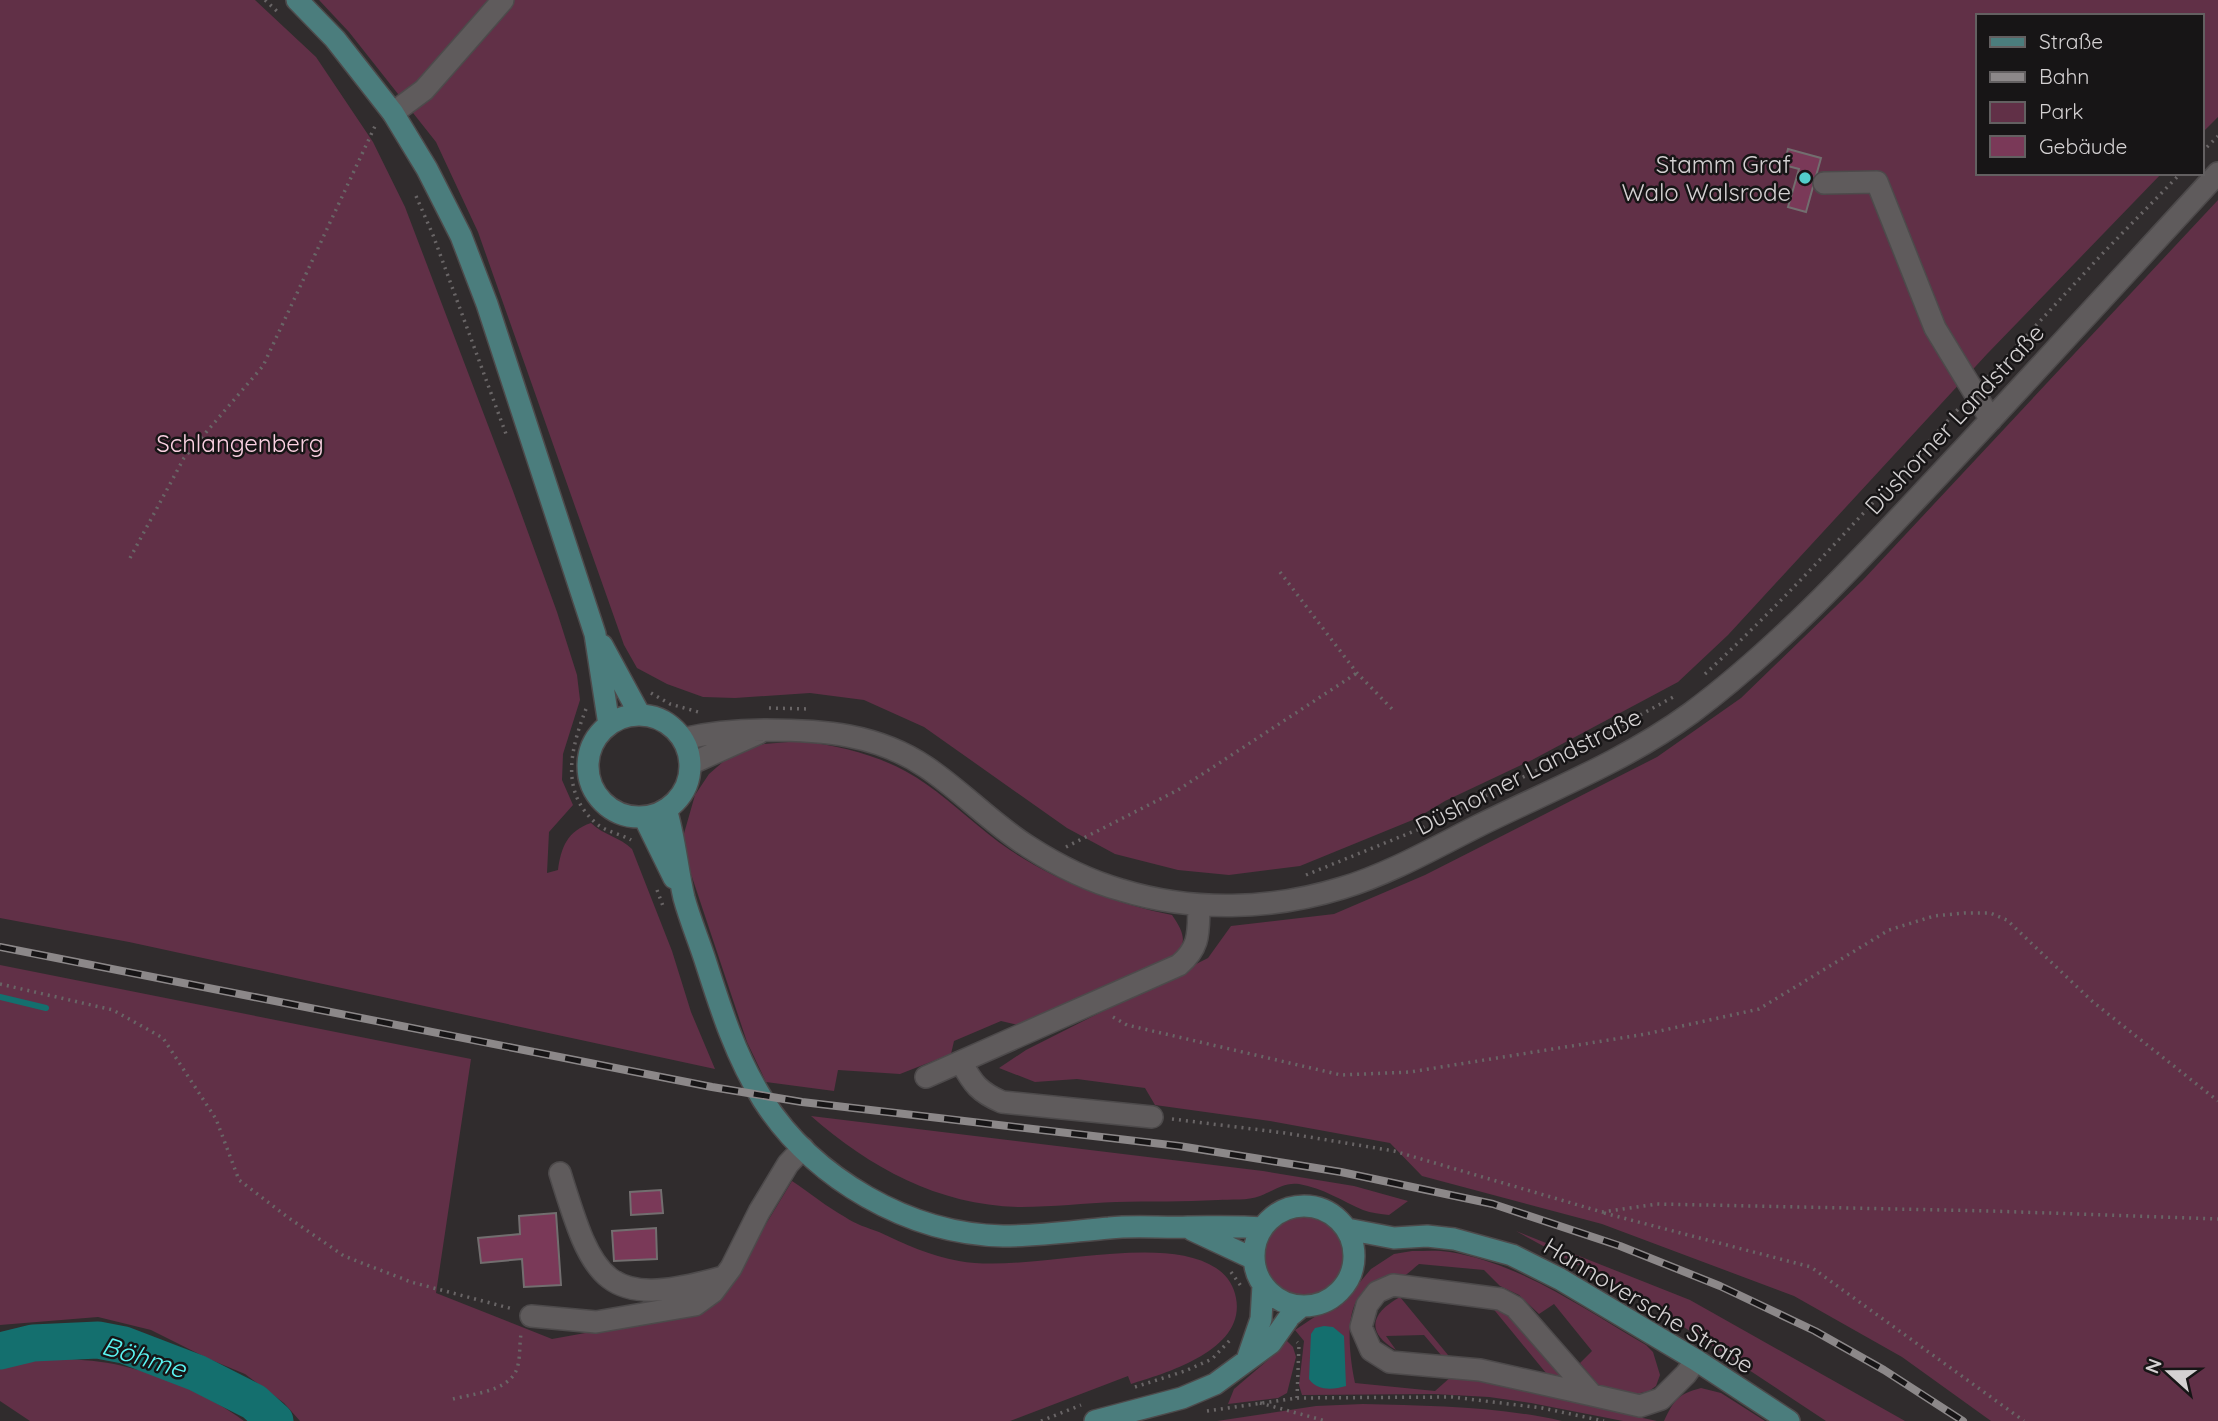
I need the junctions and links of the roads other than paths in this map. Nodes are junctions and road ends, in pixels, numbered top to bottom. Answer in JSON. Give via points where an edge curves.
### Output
{"nodes":[{"id":1,"x":297,"y":0,"type":"edge"},
{"id":2,"x":503,"y":0,"type":"edge"},
{"id":3,"x":384,"y":119,"type":"junction"},
{"id":4,"x":2218,"y":173,"type":"edge"},
{"id":5,"x":1824,"y":183,"type":"dead end"},
{"id":6,"x":1991,"y":419,"type":"junction"},
{"id":7,"x":595,"y":634,"type":"junction"},
{"id":8,"x":640,"y":715,"type":"junction"},
{"id":9,"x":609,"y":725,"type":"junction"},
{"id":10,"x":767,"y":730,"type":"junction"},
{"id":11,"x":683,"y":739,"type":"junction"},
{"id":12,"x":690,"y":764,"type":"junction"},
{"id":13,"x":666,"y":809,"type":"junction"},
{"id":14,"x":644,"y":817,"type":"junction"},
{"id":15,"x":685,"y":898,"type":"junction"},
{"id":16,"x":1199,"y":905,"type":"junction"},
{"id":17,"x":961,"y":1062,"type":"junction"},
{"id":18,"x":926,"y":1077,"type":"dead end"},
{"id":19,"x":1152,"y":1116,"type":"road end"},
{"id":20,"x":803,"y":1148,"type":"junction"},
{"id":21,"x":560,"y":1173,"type":"dead end"},
{"id":22,"x":1186,"y":1227,"type":"junction"},
{"id":23,"x":1262,"y":1228,"type":"junction"},
{"id":24,"x":1347,"y":1229,"type":"junction"},
{"id":25,"x":1394,"y":1238,"type":"junction"},
{"id":26,"x":1254,"y":1259,"type":"junction"},
{"id":27,"x":1353,"y":1265,"type":"junction"},
{"id":28,"x":723,"y":1277,"type":"junction"},
{"id":29,"x":1263,"y":1285,"type":"junction"},
{"id":30,"x":1302,"y":1306,"type":"junction"},
{"id":31,"x":531,"y":1316,"type":"road end"},
{"id":32,"x":1247,"y":1360,"type":"junction"},
{"id":33,"x":1696,"y":1360,"type":"junction"},
{"id":34,"x":1592,"y":1395,"type":"junction"},
{"id":35,"x":1096,"y":1421,"type":"edge"},
{"id":36,"x":1789,"y":1421,"type":"edge"}],
"edges":[{"from":1,"to":3,"type":"main road","via":[[335,39]]},
{"from":2,"to":3,"type":"street","via":[[424,90]]},
{"from":3,"to":7,"type":"main road","via":[[427,169],[465,247]]},
{"from":4,"to":6,"type":"street","name":"Düshorner Landstraße"},
{"from":5,"to":6,"type":"street","via":[[1877,182],[1935,328]]},
{"from":6,"to":16,"type":"street","name":"Düshorner Landstraße","via":[[1836,585],[1727,685],[1642,746],[1411,860],[1345,887],[1296,900]]},
{"from":7,"to":8,"type":"main road"},
{"from":7,"to":9,"type":"main road"},
{"from":8,"to":9,"type":"main road"},
{"from":8,"to":11,"type":"main road","via":[[664,722]]},
{"from":9,"to":14,"type":"main road","via":[[590,752],[592,784],[612,810]]},
{"from":10,"to":11,"type":"street","name":"Düshorner Landstraße","via":[[723,731]]},
{"from":10,"to":12,"type":"street","name":"Düshorner Landstraße"},
{"from":10,"to":16,"type":"street","name":"Düshorner Landstraße","via":[[843,734],[895,750],[929,769],[1051,860],[1122,891]]},
{"from":11,"to":12,"type":"main road"},
{"from":12,"to":13,"type":"main road","via":[[687,785]]},
{"from":13,"to":14,"type":"main road"},
{"from":13,"to":15,"type":"main road"},
{"from":14,"to":15,"type":"main road"},
{"from":15,"to":20,"type":"main road","via":[[740,1058],[775,1116]]},
{"from":16,"to":17,"type":"street","via":[[1198,940],[1179,965]]},
{"from":17,"to":18,"type":"street"},
{"from":17,"to":19,"type":"street","via":[[972,1083],[1002,1102]]},
{"from":20,"to":22,"type":"main road","via":[[859,1192],[942,1227],[1004,1236]]},
{"from":20,"to":28,"type":"street","via":[[788,1164],[738,1258]]},
{"from":21,"to":28,"type":"street","via":[[589,1254],[608,1279],[635,1290]]},
{"from":22,"to":23,"type":"main road"},
{"from":22,"to":26,"type":"main road"},
{"from":23,"to":24,"type":"main road","via":[[1284,1210],[1305,1206],[1326,1211]]},
{"from":23,"to":26,"type":"main road"},
{"from":24,"to":25,"type":"main road","name":"Hannoversche Straße"},
{"from":24,"to":27,"type":"main road"},
{"from":25,"to":27,"type":"main road","name":"Hannoversche Straße"},
{"from":25,"to":33,"type":"main road","name":"Hannoversche Straße","via":[[1454,1239],[1512,1255]]},
{"from":26,"to":29,"type":"main road"},
{"from":27,"to":30,"type":"main road","via":[[1341,1290],[1317,1305]]},
{"from":28,"to":31,"type":"street","via":[[713,1293],[695,1306],[596,1322]]},
{"from":29,"to":30,"type":"main road","via":[[1274,1296]]},
{"from":29,"to":32,"type":"main road","via":[[1261,1320]]},
{"from":30,"to":32,"type":"main road","via":[[1271,1343]]},
{"from":32,"to":35,"type":"main road","via":[[1199,1392]]},
{"from":33,"to":34,"type":"street","via":[[1661,1399],[1640,1406]]},
{"from":33,"to":36,"type":"main road","name":"Hannoversche Straße"},
{"from":34,"to":34,"type":"street","via":[[1515,1307],[1500,1299],[1393,1285],[1377,1292],[1367,1305],[1361,1327],[1371,1350],[1390,1362],[1480,1370]]}]}
